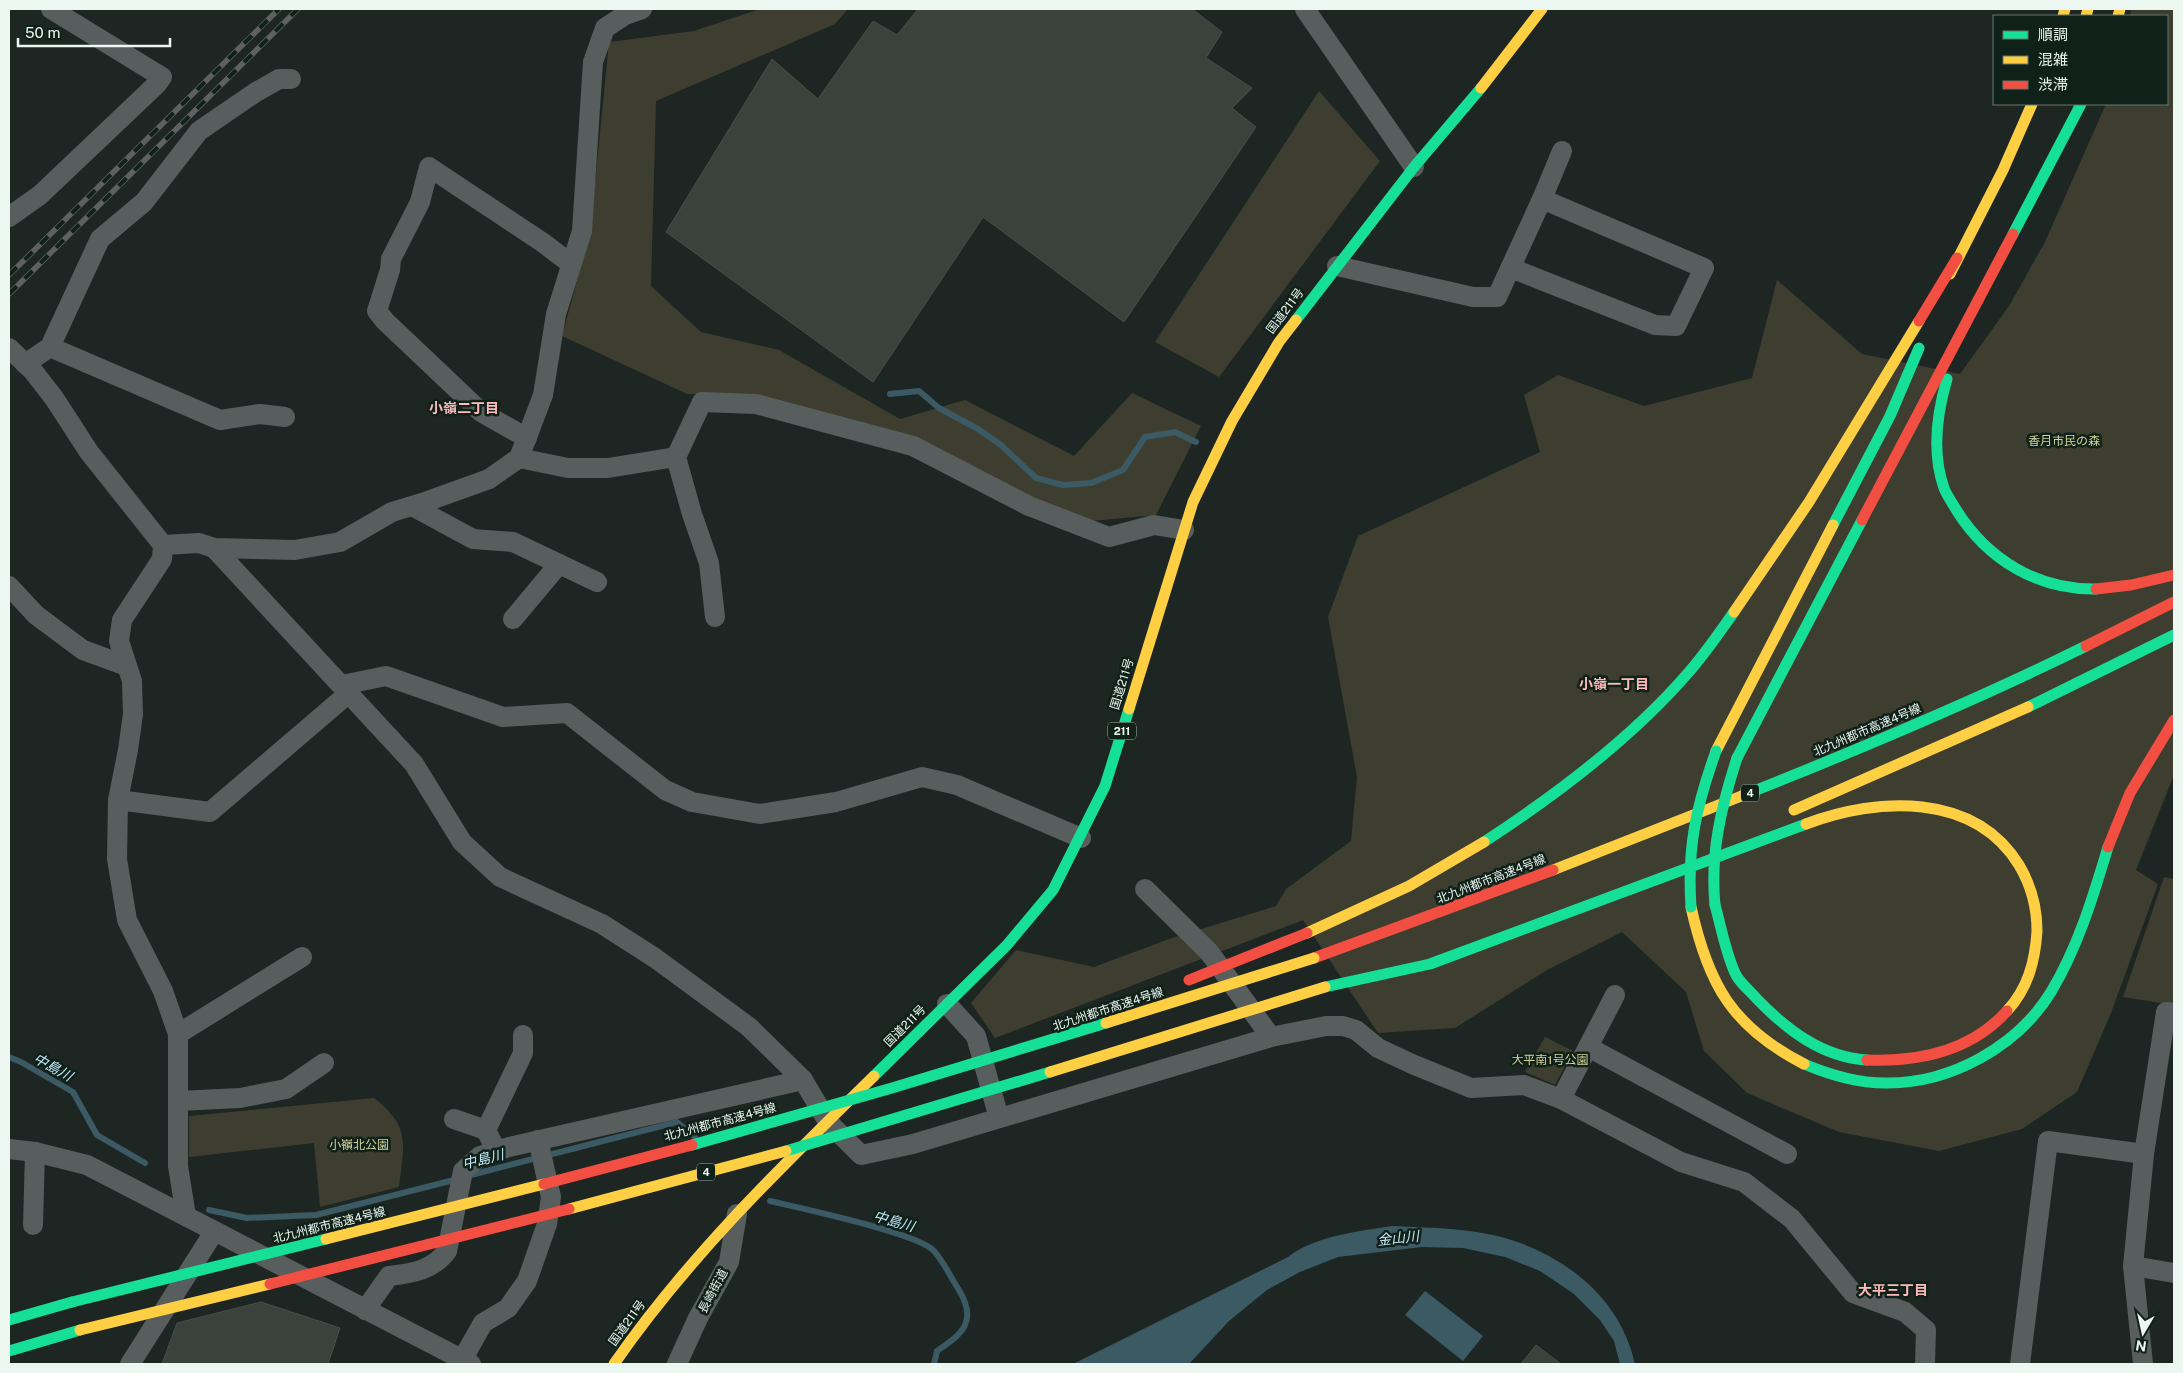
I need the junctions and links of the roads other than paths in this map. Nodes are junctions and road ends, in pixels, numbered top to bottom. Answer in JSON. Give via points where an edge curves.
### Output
{"nodes":[{"id":1,"x":51,"y":9,"type":"edge"},
{"id":2,"x":642,"y":9,"type":"edge"},
{"id":3,"x":1306,"y":9,"type":"edge"},
{"id":4,"x":1538,"y":9,"type":"edge"},
{"id":5,"x":1542,"y":9,"type":"edge"},
{"id":6,"x":1527,"y":29,"type":"junction"},
{"id":7,"x":291,"y":78,"type":"dead end"},
{"id":8,"x":2032,"y":105,"type":"edge"},
{"id":9,"x":2042,"y":105,"type":"edge"},
{"id":10,"x":2080,"y":105,"type":"edge"},
{"id":11,"x":1562,"y":151,"type":"dead end"},
{"id":12,"x":1414,"y":167,"type":"junction"},
{"id":13,"x":2003,"y":170,"type":"junction"},
{"id":14,"x":1542,"y":199,"type":"junction"},
{"id":15,"x":9,"y":217,"type":"edge"},
{"id":16,"x":1957,"y":258,"type":"junction"},
{"id":17,"x":572,"y":264,"type":"junction"},
{"id":18,"x":1337,"y":266,"type":"junction"},
{"id":19,"x":1510,"y":268,"type":"junction"},
{"id":20,"x":1981,"y":296,"type":"junction"},
{"id":21,"x":50,"y":347,"type":"junction"},
{"id":22,"x":9,"y":348,"type":"edge"},
{"id":23,"x":25,"y":364,"type":"junction"},
{"id":24,"x":284,"y":417,"type":"dead end"},
{"id":25,"x":527,"y":438,"type":"junction"},
{"id":26,"x":676,"y":457,"type":"junction"},
{"id":27,"x":519,"y":458,"type":"junction"},
{"id":28,"x":412,"y":506,"type":"junction"},
{"id":29,"x":1184,"y":530,"type":"junction"},
{"id":30,"x":162,"y":545,"type":"junction"},
{"id":31,"x":214,"y":548,"type":"junction"},
{"id":32,"x":560,"y":564,"type":"junction"},
{"id":33,"x":2174,"y":575,"type":"edge"},
{"id":34,"x":597,"y":582,"type":"dead end"},
{"id":35,"x":9,"y":586,"type":"edge"},
{"id":36,"x":2174,"y":602,"type":"edge"},
{"id":37,"x":715,"y":617,"type":"dead end"},
{"id":38,"x":513,"y":619,"type":"dead end"},
{"id":39,"x":2174,"y":635,"type":"edge"},
{"id":40,"x":127,"y":666,"type":"junction"},
{"id":41,"x":345,"y":689,"type":"junction"},
{"id":42,"x":2174,"y":720,"type":"edge"},
{"id":43,"x":118,"y":800,"type":"junction"},
{"id":44,"x":1783,"y":814,"type":"dead end"},
{"id":45,"x":1729,"y":836,"type":"dead end"},
{"id":46,"x":1081,"y":838,"type":"junction"},
{"id":47,"x":1676,"y":858,"type":"dead end"},
{"id":48,"x":1145,"y":889,"type":"dead end"},
{"id":49,"x":1415,"y":955,"type":"dead end"},
{"id":50,"x":302,"y":957,"type":"dead end"},
{"id":51,"x":1174,"y":986,"type":"dead end"},
{"id":52,"x":1325,"y":987,"type":"junction"},
{"id":53,"x":1615,"y":995,"type":"dead end"},
{"id":54,"x":1148,"y":998,"type":"dead end"},
{"id":55,"x":947,"y":1004,"type":"junction"},
{"id":56,"x":2174,"y":1013,"type":"edge"},
{"id":57,"x":178,"y":1034,"type":"junction"},
{"id":58,"x":523,"y":1035,"type":"dead end"},
{"id":59,"x":1271,"y":1037,"type":"junction"},
{"id":60,"x":1588,"y":1047,"type":"junction"},
{"id":61,"x":1024,"y":1050,"type":"junction"},
{"id":62,"x":324,"y":1063,"type":"dead end"},
{"id":63,"x":803,"y":1080,"type":"junction"},
{"id":64,"x":1561,"y":1099,"type":"junction"},
{"id":65,"x":178,"y":1101,"type":"junction"},
{"id":66,"x":999,"y":1118,"type":"junction"},
{"id":67,"x":454,"y":1119,"type":"dead end"},
{"id":68,"x":828,"y":1122,"type":"junction"},
{"id":69,"x":486,"y":1130,"type":"junction"},
{"id":70,"x":539,"y":1143,"type":"junction"},
{"id":71,"x":9,"y":1149,"type":"edge"},
{"id":72,"x":496,"y":1151,"type":"junction"},
{"id":73,"x":35,"y":1152,"type":"junction"},
{"id":74,"x":1787,"y":1154,"type":"dead end"},
{"id":75,"x":2144,"y":1154,"type":"junction"},
{"id":76,"x":737,"y":1214,"type":"junction"},
{"id":77,"x":186,"y":1216,"type":"junction"},
{"id":78,"x":33,"y":1225,"type":"dead end"},
{"id":79,"x":214,"y":1232,"type":"junction"},
{"id":80,"x":2133,"y":1266,"type":"junction"},
{"id":81,"x":2174,"y":1273,"type":"edge"},
{"id":82,"x":365,"y":1310,"type":"junction"},
{"id":83,"x":9,"y":1320,"type":"edge"},
{"id":84,"x":9,"y":1351,"type":"edge"},
{"id":85,"x":466,"y":1362,"type":"edge"},
{"id":86,"x":130,"y":1364,"type":"edge"},
{"id":87,"x":614,"y":1364,"type":"edge"},
{"id":88,"x":677,"y":1364,"type":"edge"},
{"id":89,"x":1925,"y":1364,"type":"edge"},
{"id":90,"x":2020,"y":1364,"type":"edge"},
{"id":91,"x":2143,"y":1364,"type":"edge"}],
"edges":[{"from":1,"to":15,"type":"street","via":[[162,77],[40,195]]},
{"from":2,"to":17,"type":"street","via":[[604,28],[593,62],[582,231]]},
{"from":3,"to":12,"type":"street"},
{"from":4,"to":6,"type":"highway","name":"国道211号","number":"211"},
{"from":5,"to":6,"type":"highway","name":"国道211号","number":"211"},
{"from":6,"to":12,"type":"highway","name":"国道211号","number":"211"},
{"from":7,"to":21,"type":"street","via":[[279,79],[256,92],[199,131],[144,202],[100,239]]},
{"from":8,"to":13,"type":"highway"},
{"from":9,"to":13,"type":"highway"},
{"from":10,"to":20,"type":"highway"},
{"from":11,"to":14,"type":"street"},
{"from":12,"to":18,"type":"highway","name":"国道211号","number":"211"},
{"from":13,"to":16,"type":"highway"},
{"from":14,"to":19,"type":"street"},
{"from":14,"to":19,"type":"street","via":[[1704,268],[1676,326],[1655,325]]},
{"from":16,"to":42,"type":"highway","bridge":true,"via":[[1890,416],[1716,751],[1701,791],[1689,864],[1691,907],[1711,975],[1733,1010],[1766,1042],[1802,1064],[1843,1079],[1885,1084],[1929,1080],[1969,1066],[2006,1044],[2037,1012],[2060,977],[2082,929],[2118,818],[2144,766]]},
{"from":16,"to":51,"type":"highway","bridge":true,"via":[[1817,488],[1725,625],[1678,683],[1614,744],[1533,808],[1442,868],[1307,933]]},
{"from":17,"to":25,"type":"street","via":[[556,314],[544,396]]},
{"from":17,"to":25,"type":"street","via":[[429,167],[420,202],[391,259],[377,311],[481,412]]},
{"from":18,"to":19,"type":"street","via":[[1474,297],[1497,297]]},
{"from":18,"to":29,"type":"highway","name":"国道211号","number":"211","via":[[1278,342],[1193,502]]},
{"from":20,"to":33,"type":"highway","via":[[1954,360],[1939,416],[1938,446],[1944,488],[1964,524],[1990,552],[2020,572],[2058,586],[2100,588],[2140,585]]},
{"from":20,"to":52,"type":"highway","bridge":true,"via":[[1738,758],[1718,827],[1713,870],[1715,905],[1737,978],[1772,1016],[1809,1042],[1849,1057],[1887,1062],[1930,1057],[1960,1046],[1990,1027],[2017,1000],[2034,965],[2038,931],[2036,900],[2023,867],[1999,838],[1967,818],[1934,808],[1902,805],[1865,807],[1824,816],[1430,964]]},
{"from":21,"to":23,"type":"street"},
{"from":21,"to":24,"type":"street","via":[[220,420],[260,414]]},
{"from":22,"to":23,"type":"street"},
{"from":23,"to":30,"type":"street","via":[[54,398],[89,452]]},
{"from":25,"to":27,"type":"street"},
{"from":26,"to":27,"type":"street","via":[[608,468],[568,468]]},
{"from":26,"to":29,"type":"street","via":[[702,402],[756,404],[913,446],[1029,506],[1109,537],[1154,525]]},
{"from":26,"to":37,"type":"street","via":[[709,563]]},
{"from":27,"to":28,"type":"street","via":[[489,479]]},
{"from":28,"to":31,"type":"street","via":[[392,512],[340,542],[295,550]]},
{"from":28,"to":32,"type":"street","via":[[473,540],[513,542]]},
{"from":29,"to":46,"type":"highway","name":"国道211号","number":"211","via":[[1105,786]]},
{"from":30,"to":31,"type":"street","via":[[199,543]]},
{"from":30,"to":40,"type":"street","via":[[162,559],[122,620],[119,641]]},
{"from":31,"to":41,"type":"street"},
{"from":32,"to":34,"type":"street"},
{"from":32,"to":38,"type":"street"},
{"from":35,"to":40,"type":"street","via":[[36,615],[83,650]]},
{"from":36,"to":61,"type":"highway","name":"北九州都市高速4号線","number":"4","bridge":true,"via":[[2007,685],[1846,755],[1572,863],[1314,958]]},
{"from":39,"to":44,"type":"highway","via":[[2003,719]]},
{"from":40,"to":43,"type":"street","via":[[132,681],[133,714]]},
{"from":41,"to":43,"type":"street","via":[[210,812]]},
{"from":41,"to":46,"type":"street","via":[[386,676],[503,717],[567,713],[665,790],[692,802],[760,814],[836,802],[922,777],[957,785]]},
{"from":41,"to":63,"type":"street","via":[[414,764],[462,842],[500,877],[602,924],[655,958],[749,1027]]},
{"from":43,"to":57,"type":"street","via":[[118,859],[127,920],[163,991]]},
{"from":45,"to":47,"type":"highway"},
{"from":46,"to":55,"type":"highway","name":"国道211号","number":"211","via":[[1053,890],[1007,945]]},
{"from":48,"to":59,"type":"street","via":[[1208,952]]},
{"from":49,"to":52,"type":"highway","number":"4"},
{"from":50,"to":57,"type":"street"},
{"from":52,"to":84,"type":"highway","number":"4","bridge":true,"via":[[1033,1078],[754,1159],[410,1251],[80,1330]]},
{"from":53,"to":60,"type":"street"},
{"from":54,"to":61,"type":"highway","bridge":true},
{"from":55,"to":66,"type":"street","via":[[976,1036]]},
{"from":55,"to":68,"type":"highway","name":"国道211号","number":"211"},
{"from":56,"to":75,"type":"street","via":[[2166,1012]]},
{"from":57,"to":65,"type":"street"},
{"from":58,"to":69,"type":"street","via":[[523,1053]]},
{"from":59,"to":64,"type":"street","via":[[1326,1026],[1343,1026],[1356,1030],[1378,1048],[1471,1088],[1524,1085]]},
{"from":59,"to":66,"type":"street"},
{"from":60,"to":64,"type":"street"},
{"from":60,"to":74,"type":"street"},
{"from":61,"to":83,"type":"highway","name":"北九州都市高速4号線","number":"4","bridge":true,"via":[[739,1132]]},
{"from":62,"to":65,"type":"street","via":[[286,1089],[240,1098]]},
{"from":63,"to":68,"type":"street"},
{"from":63,"to":70,"type":"street"},
{"from":64,"to":89,"type":"street","via":[[1681,1162],[1744,1182],[1792,1219],[1853,1293],[1905,1312],[1926,1330]]},
{"from":65,"to":77,"type":"street","via":[[178,1166]]},
{"from":66,"to":68,"type":"street","via":[[860,1156]]},
{"from":67,"to":69,"type":"street"},
{"from":68,"to":76,"type":"highway","name":"国道211号","number":"211"},
{"from":69,"to":72,"type":"street"},
{"from":70,"to":72,"type":"street"},
{"from":70,"to":85,"type":"street","via":[[551,1197],[547,1224],[527,1281],[508,1308],[483,1323]]},
{"from":71,"to":73,"type":"street"},
{"from":72,"to":82,"type":"street","via":[[480,1156],[463,1171],[447,1251],[441,1260],[419,1272],[389,1276]]},
{"from":73,"to":77,"type":"street","via":[[87,1165]]},
{"from":73,"to":78,"type":"street"},
{"from":75,"to":80,"type":"street"},
{"from":75,"to":90,"type":"street","via":[[2048,1141]]},
{"from":76,"to":87,"type":"highway","name":"国道211号","number":"211","via":[[646,1318]]},
{"from":76,"to":88,"type":"street","name":"長崎街道","via":[[729,1262]]},
{"from":77,"to":79,"type":"street"},
{"from":79,"to":82,"type":"street"},
{"from":79,"to":86,"type":"street"},
{"from":80,"to":81,"type":"street"},
{"from":80,"to":91,"type":"street"},
{"from":82,"to":85,"type":"street"}]}
